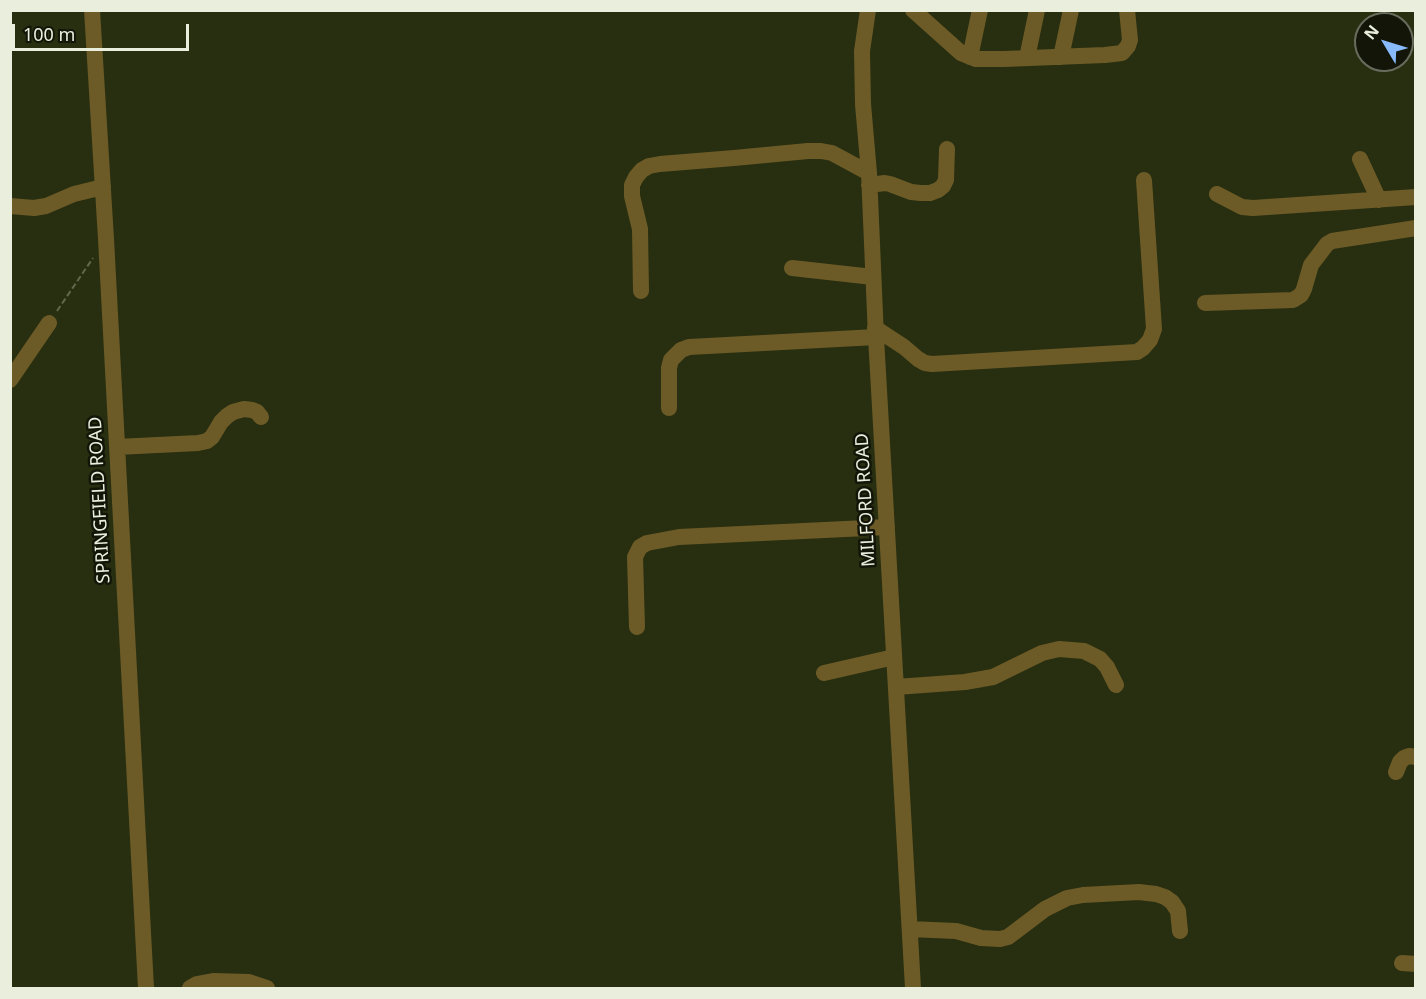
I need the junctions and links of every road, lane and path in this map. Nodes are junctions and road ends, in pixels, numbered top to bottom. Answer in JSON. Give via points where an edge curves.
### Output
{"nodes":[{"id":1,"x":92,"y":10,"type":"edge"},
{"id":2,"x":868,"y":10,"type":"edge"},
{"id":3,"x":980,"y":10,"type":"edge"},
{"id":4,"x":1037,"y":10,"type":"edge"},
{"id":5,"x":1071,"y":10,"type":"edge"},
{"id":6,"x":1127,"y":10,"type":"edge"},
{"id":7,"x":917,"y":12,"type":"edge"},
{"id":8,"x":970,"y":57,"type":"junction"},
{"id":9,"x":1061,"y":57,"type":"junction"},
{"id":10,"x":1027,"y":58,"type":"junction"},
{"id":11,"x":946,"y":149,"type":"dead end"},
{"id":12,"x":1360,"y":159,"type":"dead end"},
{"id":13,"x":869,"y":179,"type":"junction"},
{"id":14,"x":1144,"y":180,"type":"dead end"},
{"id":15,"x":103,"y":187,"type":"junction"},
{"id":16,"x":1217,"y":194,"type":"dead end"},
{"id":17,"x":1416,"y":197,"type":"edge"},
{"id":18,"x":1379,"y":200,"type":"junction"},
{"id":19,"x":10,"y":206,"type":"edge"},
{"id":20,"x":1416,"y":228,"type":"edge"},
{"id":21,"x":93,"y":257,"type":"dead end"},
{"id":22,"x":792,"y":268,"type":"dead end"},
{"id":23,"x":873,"y":277,"type":"junction"},
{"id":24,"x":641,"y":291,"type":"dead end"},
{"id":25,"x":1205,"y":303,"type":"dead end"},
{"id":26,"x":49,"y":323,"type":"joint"},
{"id":27,"x":876,"y":333,"type":"junction"},
{"id":28,"x":12,"y":373,"type":"edge"},
{"id":29,"x":669,"y":408,"type":"dead end"},
{"id":30,"x":261,"y":417,"type":"dead end"},
{"id":31,"x":117,"y":447,"type":"junction"},
{"id":32,"x":887,"y":527,"type":"junction"},
{"id":33,"x":637,"y":627,"type":"dead end"},
{"id":34,"x":894,"y":657,"type":"junction"},
{"id":35,"x":824,"y":673,"type":"dead end"},
{"id":36,"x":1116,"y":685,"type":"dead end"},
{"id":37,"x":896,"y":687,"type":"junction"},
{"id":38,"x":1416,"y":757,"type":"edge"},
{"id":39,"x":1396,"y":772,"type":"dead end"},
{"id":40,"x":910,"y":929,"type":"junction"},
{"id":41,"x":1180,"y":931,"type":"dead end"},
{"id":42,"x":146,"y":988,"type":"edge"},
{"id":43,"x":190,"y":988,"type":"edge"},
{"id":44,"x":267,"y":988,"type":"edge"},
{"id":45,"x":913,"y":988,"type":"edge"}],
"edges":[{"from":1,"to":15,"type":"street","name":"SPRINGFIELD ROAD"},
{"from":2,"to":13,"type":"street","name":"MILFORD ROAD","via":[[862,64]]},
{"from":3,"to":8,"type":"street"},
{"from":4,"to":10,"type":"street"},
{"from":5,"to":9,"type":"street"},
{"from":6,"to":9,"type":"street","via":[[1130,40],[1125,50]]},
{"from":7,"to":8,"type":"street"},
{"from":8,"to":10,"type":"street"},
{"from":9,"to":10,"type":"street"},
{"from":11,"to":13,"type":"street","via":[[946,180],[938,190],[911,192]]},
{"from":12,"to":18,"type":"street"},
{"from":13,"to":23,"type":"street","name":"MILFORD ROAD"},
{"from":13,"to":24,"type":"street","via":[[832,153],[821,151],[649,166],[632,186],[640,229]]},
{"from":14,"to":27,"type":"street","via":[[1154,329],[1150,340],[1137,352],[932,364]]},
{"from":15,"to":19,"type":"street","via":[[46,206]]},
{"from":15,"to":31,"type":"street","name":"SPRINGFIELD ROAD"},
{"from":16,"to":18,"type":"street","via":[[1242,207],[1253,208]]},
{"from":17,"to":18,"type":"street"},
{"from":20,"to":25,"type":"street","via":[[1332,241],[1311,265],[1301,295],[1293,300]]},
{"from":21,"to":26,"type":"path"},
{"from":22,"to":23,"type":"street"},
{"from":23,"to":27,"type":"street","name":"MILFORD ROAD"},
{"from":26,"to":28,"type":"street"},
{"from":27,"to":29,"type":"street","via":[[689,347],[671,360]]},
{"from":27,"to":32,"type":"street","name":"MILFORD ROAD"},
{"from":30,"to":31,"type":"street","via":[[252,410],[232,412],[212,437],[198,443]]},
{"from":31,"to":42,"type":"street","name":"SPRINGFIELD ROAD"},
{"from":32,"to":33,"type":"street","via":[[679,537],[647,543],[635,557]]},
{"from":32,"to":34,"type":"street","name":"MILFORD ROAD"},
{"from":34,"to":35,"type":"street"},
{"from":34,"to":37,"type":"street","name":"MILFORD ROAD"},
{"from":36,"to":37,"type":"street","via":[[1100,659],[1084,651],[1059,650],[1042,653],[993,677]]},
{"from":37,"to":40,"type":"street","name":"MILFORD ROAD"},
{"from":38,"to":39,"type":"street","via":[[1404,758]]},
{"from":40,"to":41,"type":"street","via":[[956,931],[1000,939],[1067,898],[1139,891],[1172,902],[1178,911]]},
{"from":40,"to":45,"type":"street","name":"MILFORD ROAD"},
{"from":43,"to":44,"type":"street","via":[[213,981],[249,982]]}]}
